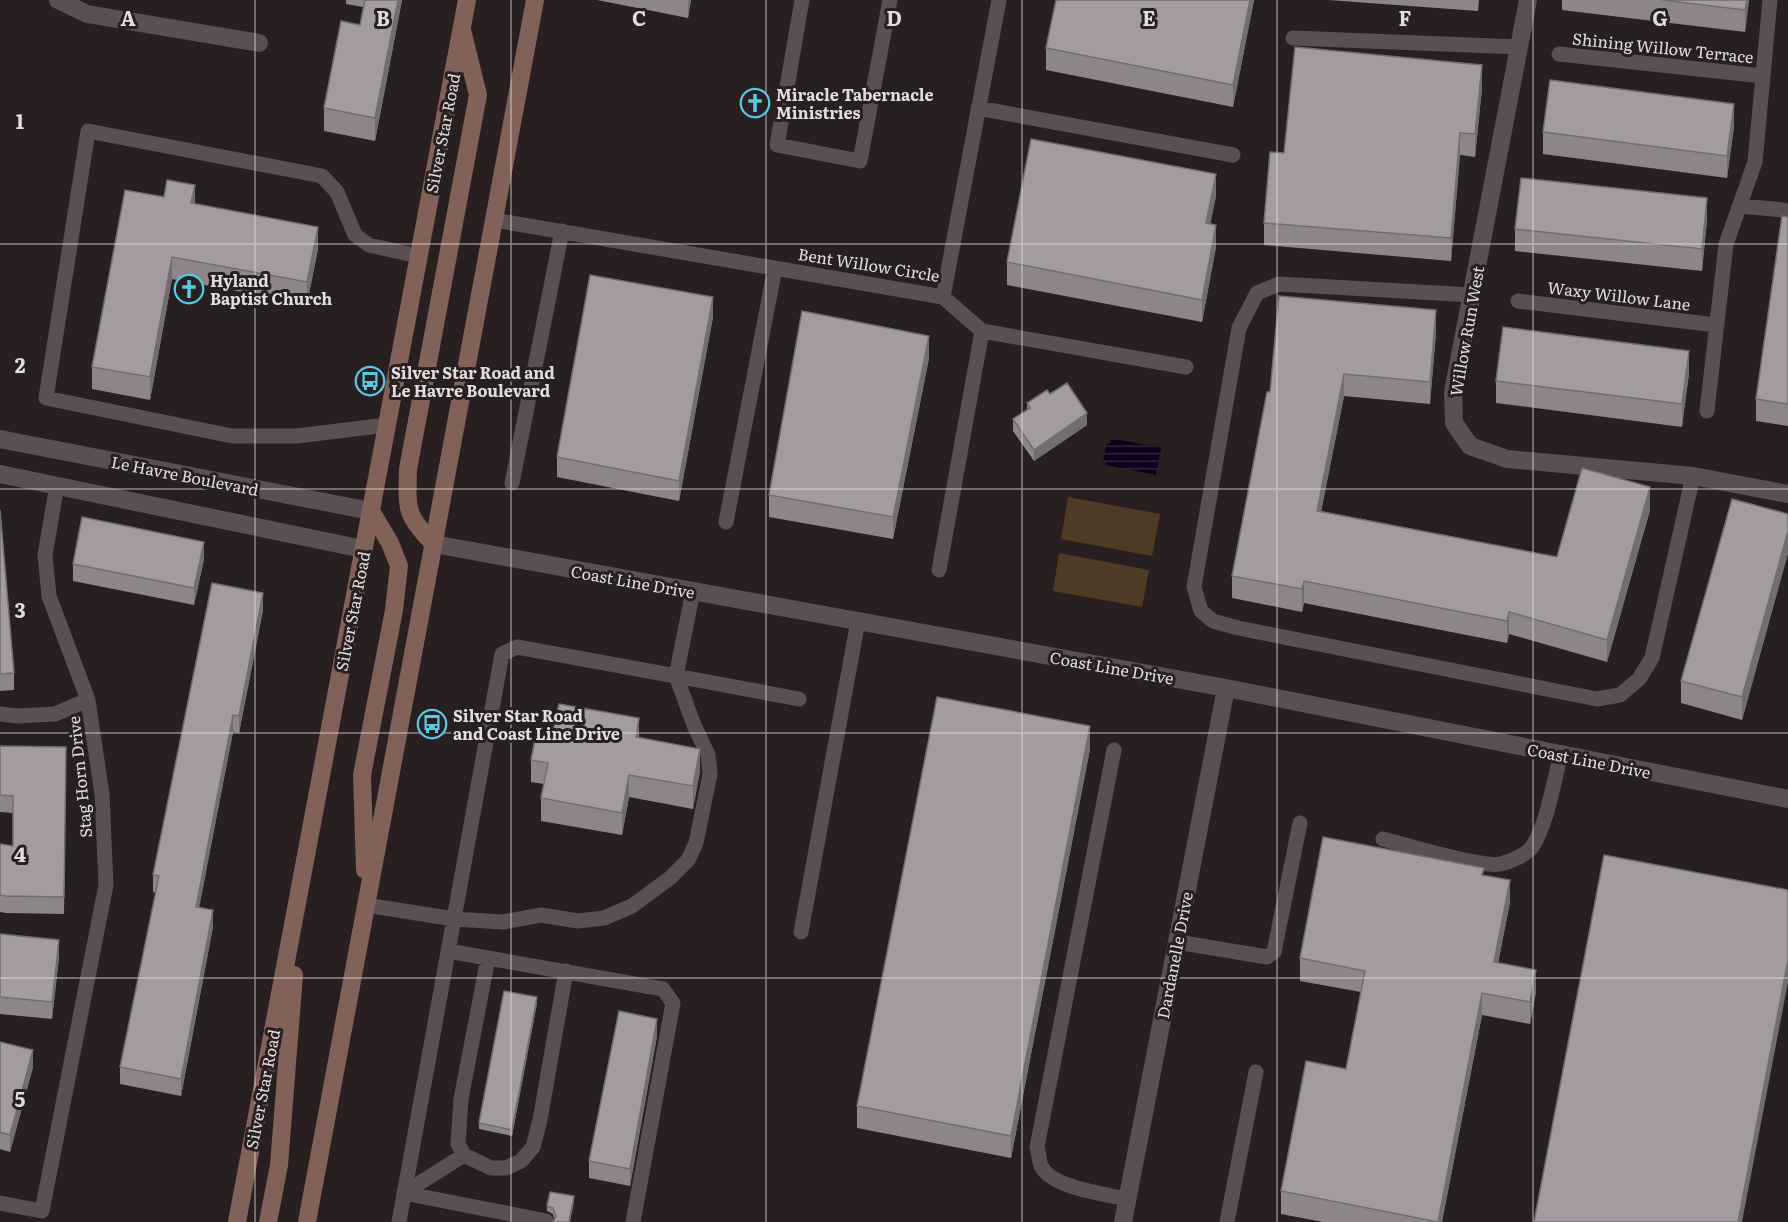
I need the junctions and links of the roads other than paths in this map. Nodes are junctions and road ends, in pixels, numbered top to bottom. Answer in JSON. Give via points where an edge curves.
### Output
{"nodes":[{"id":1,"x":58,"y":0,"type":"edge"},
{"id":2,"x":467,"y":0,"type":"edge"},
{"id":3,"x":535,"y":0,"type":"edge"},
{"id":4,"x":802,"y":0,"type":"edge"},
{"id":5,"x":890,"y":0,"type":"edge"},
{"id":6,"x":999,"y":0,"type":"edge"},
{"id":7,"x":1528,"y":0,"type":"edge"},
{"id":8,"x":1770,"y":0,"type":"edge"},
{"id":9,"x":462,"y":30,"type":"junction"},
{"id":10,"x":1293,"y":38,"type":"dead end"},
{"id":11,"x":259,"y":43,"type":"dead end"},
{"id":12,"x":1519,"y":47,"type":"junction"},
{"id":13,"x":1559,"y":54,"type":"dead end"},
{"id":14,"x":1763,"y":76,"type":"junction"},
{"id":15,"x":978,"y":108,"type":"junction"},
{"id":16,"x":1233,"y":155,"type":"dead end"},
{"id":17,"x":1740,"y":206,"type":"junction"},
{"id":18,"x":1784,"y":210,"type":"dead end"},
{"id":19,"x":494,"y":220,"type":"junction"},
{"id":20,"x":562,"y":231,"type":"junction"},
{"id":21,"x":418,"y":256,"type":"junction"},
{"id":22,"x":775,"y":268,"type":"junction"},
{"id":23,"x":1472,"y":295,"type":"junction"},
{"id":24,"x":943,"y":297,"type":"junction"},
{"id":25,"x":1518,"y":301,"type":"dead end"},
{"id":26,"x":1716,"y":325,"type":"junction"},
{"id":27,"x":982,"y":331,"type":"junction"},
{"id":28,"x":1186,"y":367,"type":"dead end"},
{"id":29,"x":1707,"y":411,"type":"dead end"},
{"id":30,"x":387,"y":425,"type":"junction"},
{"id":31,"x":0,"y":439,"type":"edge"},
{"id":32,"x":0,"y":474,"type":"edge"},
{"id":33,"x":1693,"y":476,"type":"junction"},
{"id":34,"x":512,"y":483,"type":"dead end"},
{"id":35,"x":57,"y":485,"type":"junction"},
{"id":36,"x":1788,"y":494,"type":"edge"},
{"id":37,"x":371,"y":511,"type":"junction"},
{"id":38,"x":726,"y":522,"type":"dead end"},
{"id":39,"x":434,"y":544,"type":"junction"},
{"id":40,"x":363,"y":549,"type":"junction"},
{"id":41,"x":939,"y":570,"type":"dead end"},
{"id":42,"x":693,"y":591,"type":"junction"},
{"id":43,"x":858,"y":621,"type":"junction"},
{"id":44,"x":676,"y":676,"type":"junction"},
{"id":45,"x":1226,"y":688,"type":"junction"},
{"id":46,"x":799,"y":699,"type":"dead end"},
{"id":47,"x":88,"y":700,"type":"junction"},
{"id":48,"x":0,"y":714,"type":"edge"},
{"id":49,"x":1114,"y":750,"type":"dead end"},
{"id":50,"x":1561,"y":754,"type":"junction"},
{"id":51,"x":1788,"y":799,"type":"edge"},
{"id":52,"x":1300,"y":823,"type":"dead end"},
{"id":53,"x":1383,"y":839,"type":"dead end"},
{"id":54,"x":301,"y":881,"type":"junction"},
{"id":55,"x":366,"y":904,"type":"junction"},
{"id":56,"x":454,"y":919,"type":"junction"},
{"id":57,"x":801,"y":932,"type":"dead end"},
{"id":58,"x":1177,"y":942,"type":"junction"},
{"id":59,"x":448,"y":951,"type":"junction"},
{"id":60,"x":488,"y":958,"type":"junction"},
{"id":61,"x":566,"y":971,"type":"junction"},
{"id":62,"x":1256,"y":1072,"type":"dead end"},
{"id":63,"x":464,"y":1155,"type":"junction"},
{"id":64,"x":404,"y":1193,"type":"junction"},
{"id":65,"x":1127,"y":1199,"type":"junction"},
{"id":66,"x":0,"y":1203,"type":"edge"},
{"id":67,"x":546,"y":1221,"type":"edge"},
{"id":68,"x":237,"y":1222,"type":"edge"},
{"id":69,"x":268,"y":1222,"type":"edge"},
{"id":70,"x":307,"y":1222,"type":"edge"},
{"id":71,"x":399,"y":1222,"type":"edge"},
{"id":72,"x":633,"y":1222,"type":"edge"},
{"id":73,"x":1123,"y":1222,"type":"edge"},
{"id":74,"x":1227,"y":1222,"type":"edge"}],
"edges":[{"from":1,"to":11,"type":"street","via":[[87,14]]},
{"from":2,"to":9,"type":"main road","name":"Silver Star Road"},
{"from":3,"to":19,"type":"main road"},
{"from":4,"to":5,"type":"lane","via":[[777,145],[860,161]]},
{"from":6,"to":15,"type":"lane","name":"Bent Willow Circle"},
{"from":7,"to":12,"type":"street","name":"Willow Run West"},
{"from":8,"to":14,"type":"lane"},
{"from":9,"to":21,"type":"main road","name":"Silver Star Road"},
{"from":9,"to":39,"type":"main road","via":[[478,95],[408,469],[407,503],[415,525]]},
{"from":10,"to":12,"type":"lane"},
{"from":12,"to":23,"type":"street","name":"Willow Run West"},
{"from":13,"to":14,"type":"lane","name":"Shining Willow Terrace"},
{"from":14,"to":17,"type":"lane","via":[[1755,162]]},
{"from":15,"to":16,"type":"lane"},
{"from":15,"to":24,"type":"lane","name":"Bent Willow Circle"},
{"from":17,"to":18,"type":"lane"},
{"from":17,"to":26,"type":"lane","via":[[1726,244]]},
{"from":19,"to":20,"type":"lane","name":"Bent Willow Circle"},
{"from":19,"to":39,"type":"main road"},
{"from":20,"to":22,"type":"lane","name":"Bent Willow Circle"},
{"from":20,"to":34,"type":"lane"},
{"from":21,"to":30,"type":"main road","name":"Silver Star Road"},
{"from":21,"to":30,"type":"lane","via":[[369,245],[355,235],[337,192],[322,176],[88,131],[46,398],[232,436],[297,436]]},
{"from":22,"to":24,"type":"lane","name":"Bent Willow Circle"},
{"from":22,"to":38,"type":"lane"},
{"from":23,"to":33,"type":"street","name":"Willow Run West","via":[[1453,392],[1454,423],[1470,446],[1507,459]]},
{"from":23,"to":33,"type":"lane","via":[[1279,284],[1257,293],[1239,328],[1194,587],[1201,611],[1213,621],[1585,697],[1620,695],[1639,679],[1652,658]]},
{"from":24,"to":27,"type":"lane"},
{"from":25,"to":26,"type":"lane","name":"Waxy Willow Lane"},
{"from":26,"to":29,"type":"lane"},
{"from":27,"to":28,"type":"lane"},
{"from":27,"to":41,"type":"lane"},
{"from":30,"to":37,"type":"main road","name":"Silver Star Road"},
{"from":31,"to":37,"type":"street","name":"Le Havre Boulevard"},
{"from":32,"to":35,"type":"street"},
{"from":33,"to":36,"type":"street","name":"Willow Run West"},
{"from":35,"to":40,"type":"street"},
{"from":35,"to":47,"type":"lane","name":"Stag Horn Drive","via":[[45,555],[49,596]]},
{"from":37,"to":40,"type":"main road","name":"Silver Star Road"},
{"from":37,"to":55,"type":"main road","via":[[399,566],[362,775]]},
{"from":39,"to":42,"type":"street","name":"Coast Line Drive"},
{"from":39,"to":55,"type":"main road"},
{"from":40,"to":54,"type":"main road","name":"Silver Star Road"},
{"from":42,"to":43,"type":"street","name":"Coast Line Drive"},
{"from":42,"to":44,"type":"lane"},
{"from":43,"to":45,"type":"street","name":"Coast Line Drive"},
{"from":43,"to":57,"type":"lane"},
{"from":44,"to":46,"type":"lane"},
{"from":44,"to":56,"type":"lane","via":[[517,647],[502,654]]},
{"from":44,"to":56,"type":"lane","via":[[708,754],[710,774],[696,843],[688,860],[632,906],[604,918],[578,921],[541,915],[503,922]]},
{"from":45,"to":50,"type":"street","name":"Coast Line Drive"},
{"from":45,"to":58,"type":"street","name":"Dardanelle Drive"},
{"from":47,"to":48,"type":"lane","via":[[55,714]]},
{"from":47,"to":66,"type":"lane","name":"Stag Horn Drive","via":[[102,794],[106,885],[42,1211]]},
{"from":49,"to":65,"type":"lane","via":[[1037,1147],[1042,1167],[1055,1179],[1083,1190]]},
{"from":50,"to":51,"type":"street","name":"Coast Line Drive"},
{"from":50,"to":53,"type":"lane","via":[[1532,848],[1520,856],[1498,864],[1487,863]]},
{"from":52,"to":58,"type":"lane","via":[[1274,952],[1268,957],[1254,956]]},
{"from":54,"to":68,"type":"main road","name":"Silver Star Road"},
{"from":54,"to":69,"type":"main road","via":[[279,1165]]},
{"from":55,"to":56,"type":"lane"},
{"from":55,"to":70,"type":"main road"},
{"from":56,"to":59,"type":"lane"},
{"from":58,"to":65,"type":"street","name":"Dardanelle Drive"},
{"from":59,"to":60,"type":"lane"},
{"from":59,"to":64,"type":"lane"},
{"from":60,"to":61,"type":"lane"},
{"from":60,"to":63,"type":"lane","via":[[461,1099],[459,1144]]},
{"from":61,"to":63,"type":"lane","via":[[533,1147],[521,1161],[506,1168],[490,1168]]},
{"from":61,"to":72,"type":"lane","via":[[663,989],[673,1003]]},
{"from":62,"to":74,"type":"lane"},
{"from":63,"to":64,"type":"lane"},
{"from":64,"to":67,"type":"lane"},
{"from":64,"to":71,"type":"lane"},
{"from":65,"to":73,"type":"street","name":"Dardanelle Drive"}]}
